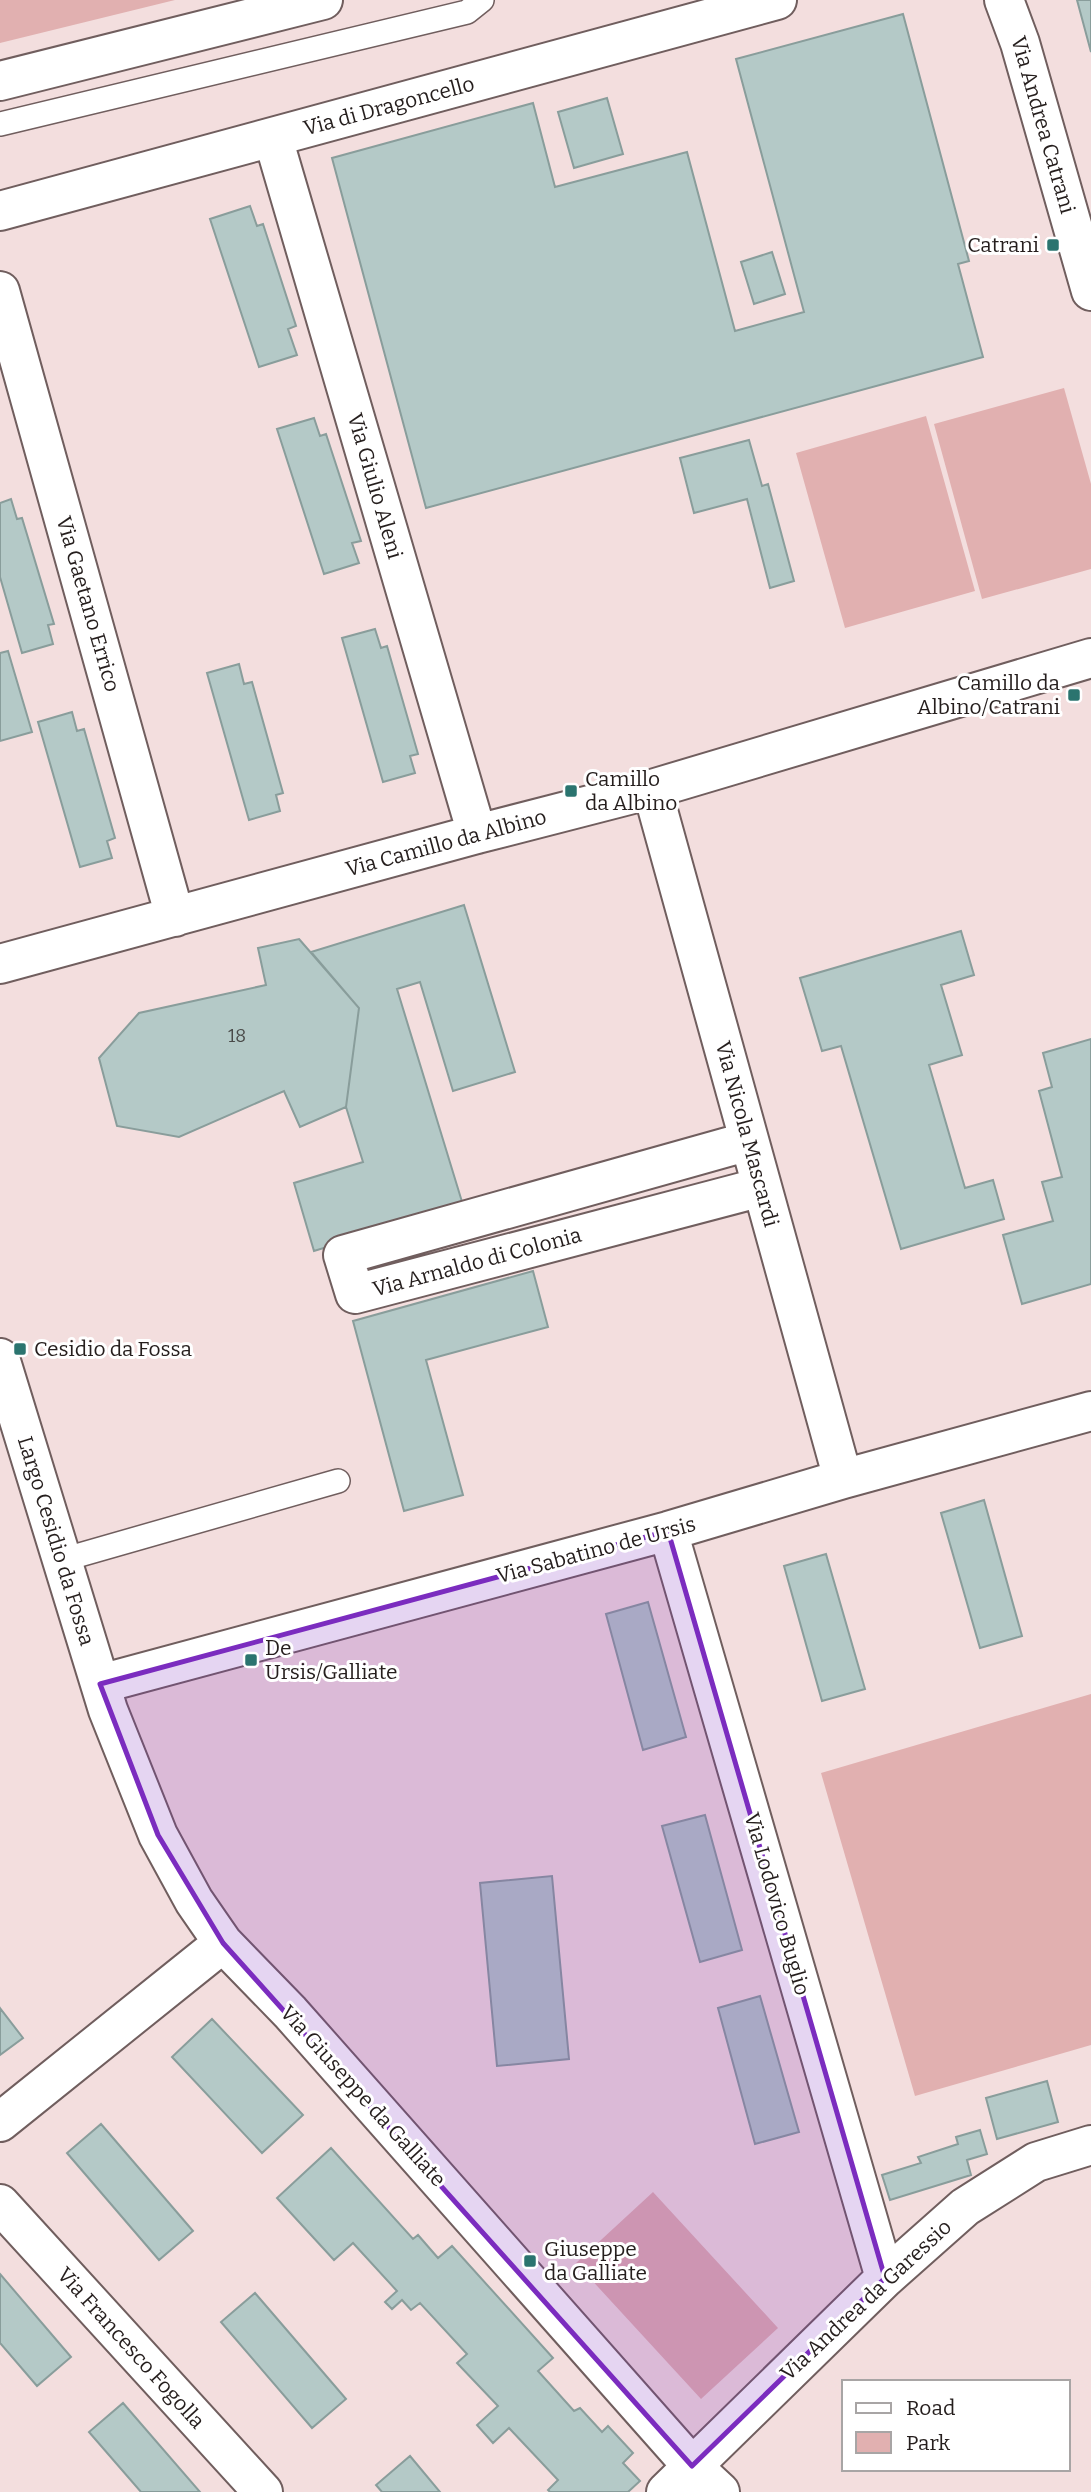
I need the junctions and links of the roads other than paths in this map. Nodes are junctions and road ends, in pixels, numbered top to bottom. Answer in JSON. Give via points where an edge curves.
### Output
{"nodes":[{"id":1,"x":323,"y":0,"type":"edge"},
{"id":2,"x":482,"y":0,"type":"edge"},
{"id":3,"x":778,"y":0,"type":"edge"},
{"id":4,"x":1004,"y":0,"type":"edge"},
{"id":5,"x":0,"y":81,"type":"edge"},
{"id":6,"x":0,"y":124,"type":"edge"},
{"id":7,"x":273,"y":138,"type":"junction"},
{"id":8,"x":0,"y":211,"type":"edge"},
{"id":9,"x":0,"y":291,"type":"edge"},
{"id":10,"x":1091,"y":291,"type":"edge"},
{"id":11,"x":1091,"y":658,"type":"edge"},
{"id":12,"x":652,"y":789,"type":"junction"},
{"id":13,"x":477,"y":834,"type":"junction"},
{"id":14,"x":175,"y":918,"type":"junction"},
{"id":15,"x":0,"y":964,"type":"edge"},
{"id":16,"x":749,"y":1141,"type":"junction"},
{"id":17,"x":762,"y":1187,"type":"junction"},
{"id":18,"x":0,"y":1358,"type":"edge"},
{"id":19,"x":1091,"y":1411,"type":"edge"},
{"id":20,"x":843,"y":1479,"type":"junction"},
{"id":21,"x":338,"y":1481,"type":"dead end"},
{"id":22,"x":668,"y":1531,"type":"junction"},
{"id":23,"x":62,"y":1560,"type":"junction"},
{"id":24,"x":100,"y":1684,"type":"junction"},
{"id":25,"x":223,"y":1942,"type":"junction"},
{"id":26,"x":0,"y":2122,"type":"edge"},
{"id":27,"x":1091,"y":2145,"type":"edge"},
{"id":28,"x":0,"y":2204,"type":"edge"},
{"id":29,"x":885,"y":2278,"type":"junction"},
{"id":30,"x":679,"y":2479,"type":"edge"},
{"id":31,"x":263,"y":2492,"type":"edge"},
{"id":32,"x":720,"y":2492,"type":"edge"}],
"edges":[{"from":1,"to":5,"type":"street"},
{"from":2,"to":6,"type":"lane","via":[[467,12]]},
{"from":3,"to":7,"type":"street","name":"Via di Dragoncello"},
{"from":4,"to":10,"type":"street","name":"Via Andrea Catrani"},
{"from":7,"to":8,"type":"street","name":"Via di Dragoncello"},
{"from":7,"to":13,"type":"street","name":"Via Giulio Aleni"},
{"from":9,"to":14,"type":"street","name":"Via Gaetano Errico"},
{"from":11,"to":12,"type":"street","name":"Via Camillo da Albino"},
{"from":12,"to":13,"type":"street","name":"Via Camillo da Albino"},
{"from":12,"to":16,"type":"street","name":"Via Nicola Mascardi"},
{"from":13,"to":14,"type":"street","name":"Via Camillo da Albino"},
{"from":14,"to":15,"type":"street","name":"Via Camillo da Albino"},
{"from":16,"to":17,"type":"street","name":"Via Nicola Mascardi"},
{"from":16,"to":17,"type":"street","name":"Via Arnaldo di Colonia","via":[[344,1255],[355,1294]]},
{"from":17,"to":20,"type":"street","name":"Via Nicola Mascardi"},
{"from":18,"to":23,"type":"street","name":"Largo Cesidio da Fossa"},
{"from":19,"to":20,"type":"street","name":"Via Sabatino de Ursis"},
{"from":20,"to":22,"type":"street","name":"Via Sabatino de Ursis"},
{"from":21,"to":23,"type":"lane"},
{"from":22,"to":24,"type":"street","name":"Via Sabatino de Ursis"},
{"from":22,"to":29,"type":"street","name":"Via Lodovico Buglio"},
{"from":23,"to":24,"type":"street","name":"Largo Cesidio da Fossa"},
{"from":24,"to":25,"type":"street","name":"Via Giuseppe da Galliate","via":[[158,1835]]},
{"from":25,"to":26,"type":"street"},
{"from":25,"to":30,"type":"street","name":"Via Giuseppe da Galliate","via":[[290,2012]]},
{"from":27,"to":29,"type":"street","name":"Via Andrea da Garessio","via":[[1036,2162],[965,2207]]},
{"from":28,"to":31,"type":"street","name":"Via Francesco Fogolla"},
{"from":29,"to":30,"type":"street","name":"Via Andrea da Garessio"},
{"from":30,"to":32,"type":"street","name":"Via Giuseppe da Galliate"}]}
